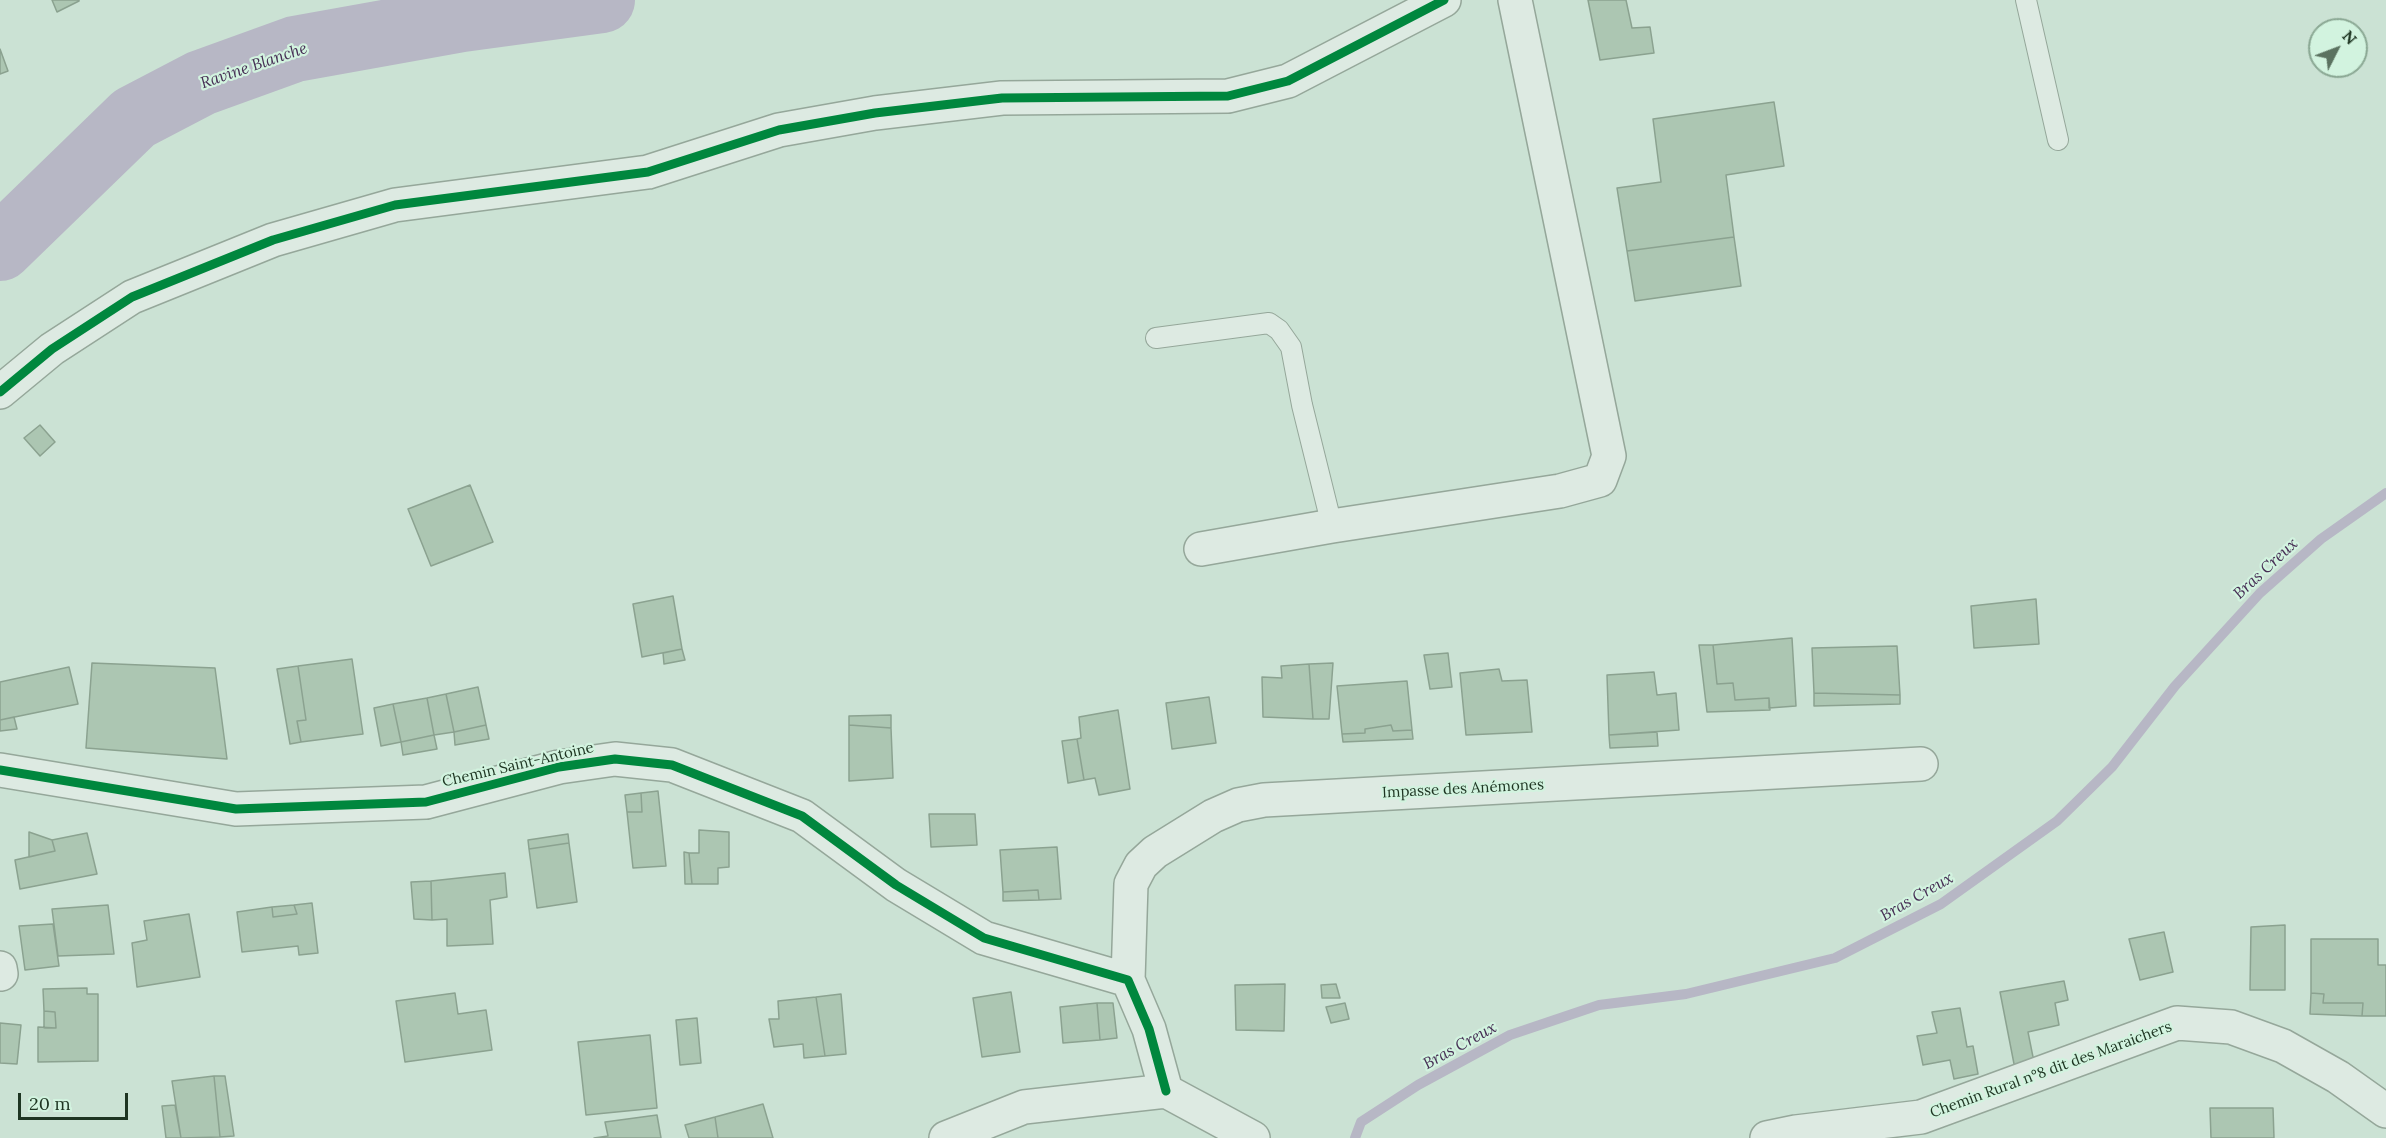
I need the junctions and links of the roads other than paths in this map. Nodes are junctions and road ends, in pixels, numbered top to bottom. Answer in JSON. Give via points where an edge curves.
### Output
{"nodes":[{"id":1,"x":1444,"y":0,"type":"edge"},
{"id":2,"x":1515,"y":0,"type":"edge"},
{"id":3,"x":2026,"y":0,"type":"edge"},
{"id":4,"x":2058,"y":140,"type":"dead end"},
{"id":5,"x":1156,"y":338,"type":"dead end"},
{"id":6,"x":0,"y":392,"type":"edge"},
{"id":7,"x":1332,"y":526,"type":"junction"},
{"id":8,"x":1201,"y":549,"type":"dead end"},
{"id":9,"x":1921,"y":764,"type":"dead end"},
{"id":10,"x":0,"y":770,"type":"edge"},
{"id":11,"x":1128,"y":980,"type":"junction"},
{"id":12,"x":1166,"y":1091,"type":"junction"},
{"id":13,"x":2386,"y":1111,"type":"edge"},
{"id":14,"x":946,"y":1138,"type":"edge"},
{"id":15,"x":1253,"y":1138,"type":"edge"},
{"id":16,"x":1767,"y":1138,"type":"edge"}],
"edges":[{"from":1,"to":6,"type":"street","via":[[1288,81],[1228,96],[1002,98],[875,113],[779,130],[648,172],[396,205],[273,240],[132,297],[52,349]]},
{"from":2,"to":7,"type":"street","via":[[1609,456],[1600,480],[1560,491]]},
{"from":3,"to":4,"type":"lane"},
{"from":5,"to":7,"type":"lane","via":[[1269,323],[1279,330],[1291,347]]},
{"from":7,"to":8,"type":"street"},
{"from":9,"to":11,"type":"street","name":"Impasse des Anémones","via":[[1275,799],[1238,806],[1214,816],[1141,865],[1131,884]]},
{"from":10,"to":11,"type":"street","name":"Chemin Saint-Antoine","via":[[236,809],[426,802],[559,767],[615,759],[672,765],[802,816],[896,885],[984,938]]},
{"from":11,"to":12,"type":"street","via":[[1149,1029]]},
{"from":12,"to":14,"type":"street","via":[[1024,1107]]},
{"from":12,"to":15,"type":"street"},
{"from":13,"to":16,"type":"street","name":"Chemin Rural n°8 dit des Maraichers","via":[[2338,1077],[2283,1046],[2231,1027],[2177,1023],[1921,1117]]}]}
